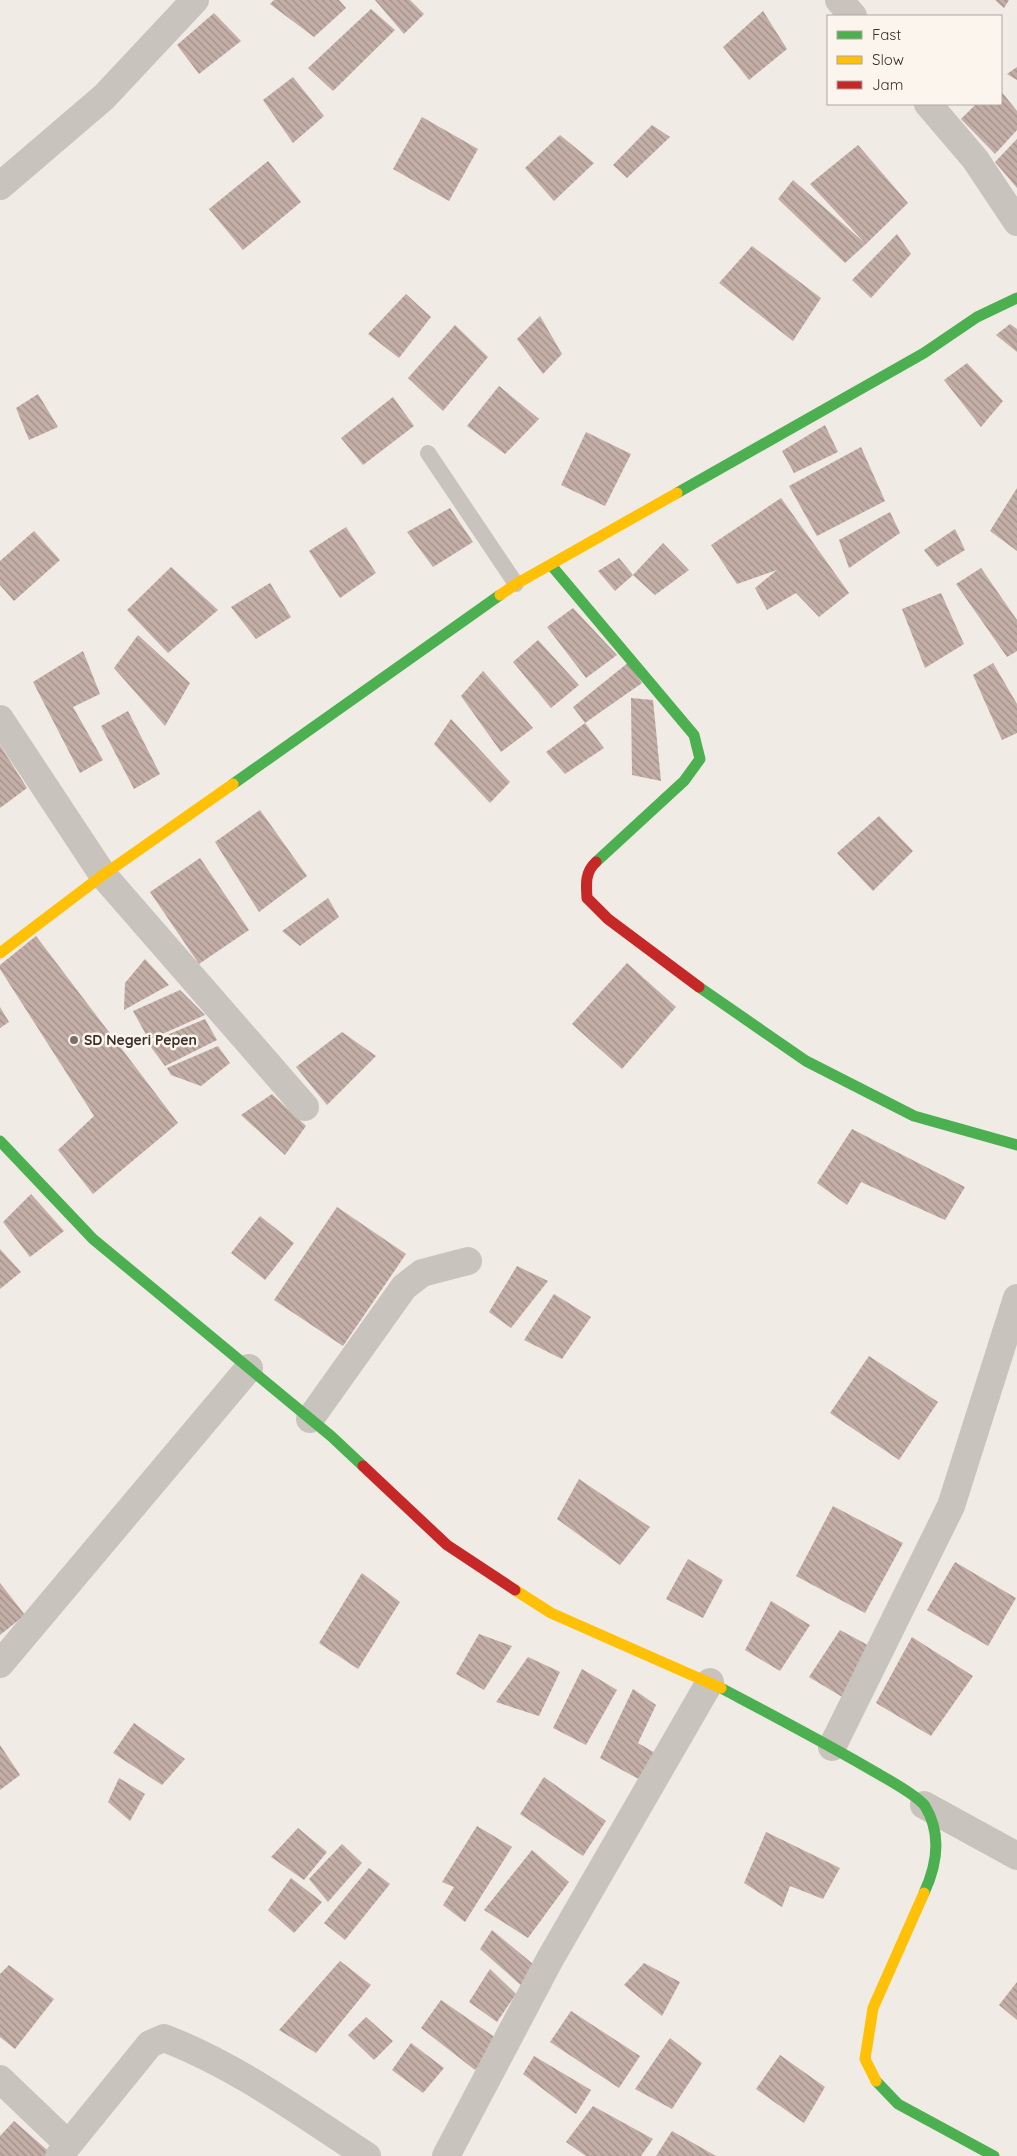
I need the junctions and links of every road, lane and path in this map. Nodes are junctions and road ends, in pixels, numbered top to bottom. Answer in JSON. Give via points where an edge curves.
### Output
{"nodes":[{"id":1,"x":195,"y":0,"type":"edge"},
{"id":2,"x":839,"y":0,"type":"edge"},
{"id":3,"x":851,"y":15,"type":"edge"},
{"id":4,"x":929,"y":105,"type":"edge"},
{"id":5,"x":0,"y":186,"type":"edge"},
{"id":6,"x":1017,"y":222,"type":"edge"},
{"id":7,"x":1017,"y":298,"type":"edge"},
{"id":8,"x":428,"y":452,"type":"dead end"},
{"id":9,"x":551,"y":565,"type":"junction"},
{"id":10,"x":516,"y":584,"type":"junction"},
{"id":11,"x":0,"y":719,"type":"edge"},
{"id":12,"x":103,"y":875,"type":"junction"},
{"id":13,"x":0,"y":953,"type":"edge"},
{"id":14,"x":305,"y":1107,"type":"dead end"},
{"id":15,"x":0,"y":1141,"type":"edge"},
{"id":16,"x":1017,"y":1146,"type":"edge"},
{"id":17,"x":468,"y":1261,"type":"dead end"},
{"id":18,"x":1017,"y":1298,"type":"edge"},
{"id":19,"x":250,"y":1368,"type":"junction"},
{"id":20,"x":310,"y":1419,"type":"junction"},
{"id":21,"x":0,"y":1664,"type":"edge"},
{"id":22,"x":710,"y":1682,"type":"junction"},
{"id":23,"x":832,"y":1747,"type":"junction"},
{"id":24,"x":924,"y":1806,"type":"junction"},
{"id":25,"x":1017,"y":1856,"type":"edge"},
{"id":26,"x":0,"y":2079,"type":"edge"},
{"id":27,"x":63,"y":2150,"type":"edge"},
{"id":28,"x":367,"y":2156,"type":"edge"},
{"id":29,"x":446,"y":2156,"type":"edge"},
{"id":30,"x":994,"y":2156,"type":"edge"}],
"edges":[{"from":1,"to":5,"type":"street","via":[[104,98]]},
{"from":2,"to":3,"type":"street"},
{"from":4,"to":6,"type":"street","via":[[975,159]]},
{"from":7,"to":9,"type":"street","via":[[977,317],[924,353]]},
{"from":8,"to":10,"type":"lane"},
{"from":9,"to":10,"type":"street"},
{"from":9,"to":16,"type":"street","via":[[694,735],[700,759],[684,781],[589,868],[587,898],[608,920],[806,1061],[914,1116]]},
{"from":10,"to":12,"type":"street"},
{"from":11,"to":12,"type":"street"},
{"from":12,"to":13,"type":"street"},
{"from":12,"to":14,"type":"street"},
{"from":15,"to":19,"type":"street","via":[[93,1238]]},
{"from":17,"to":20,"type":"street","via":[[422,1273],[404,1287]]},
{"from":18,"to":23,"type":"street","via":[[951,1506]]},
{"from":19,"to":20,"type":"street"},
{"from":19,"to":21,"type":"street"},
{"from":20,"to":22,"type":"street","via":[[447,1545],[551,1613]]},
{"from":22,"to":23,"type":"street"},
{"from":22,"to":29,"type":"street","via":[[550,1959]]},
{"from":23,"to":24,"type":"street","via":[[899,1786]]},
{"from":24,"to":25,"type":"street"},
{"from":24,"to":30,"type":"street","via":[[937,1836],[935,1856],[928,1884],[873,2008],[864,2058],[877,2084],[898,2104]]},
{"from":26,"to":27,"type":"street"},
{"from":27,"to":28,"type":"street","via":[[150,2044],[164,2038],[273,2094]]}]}
